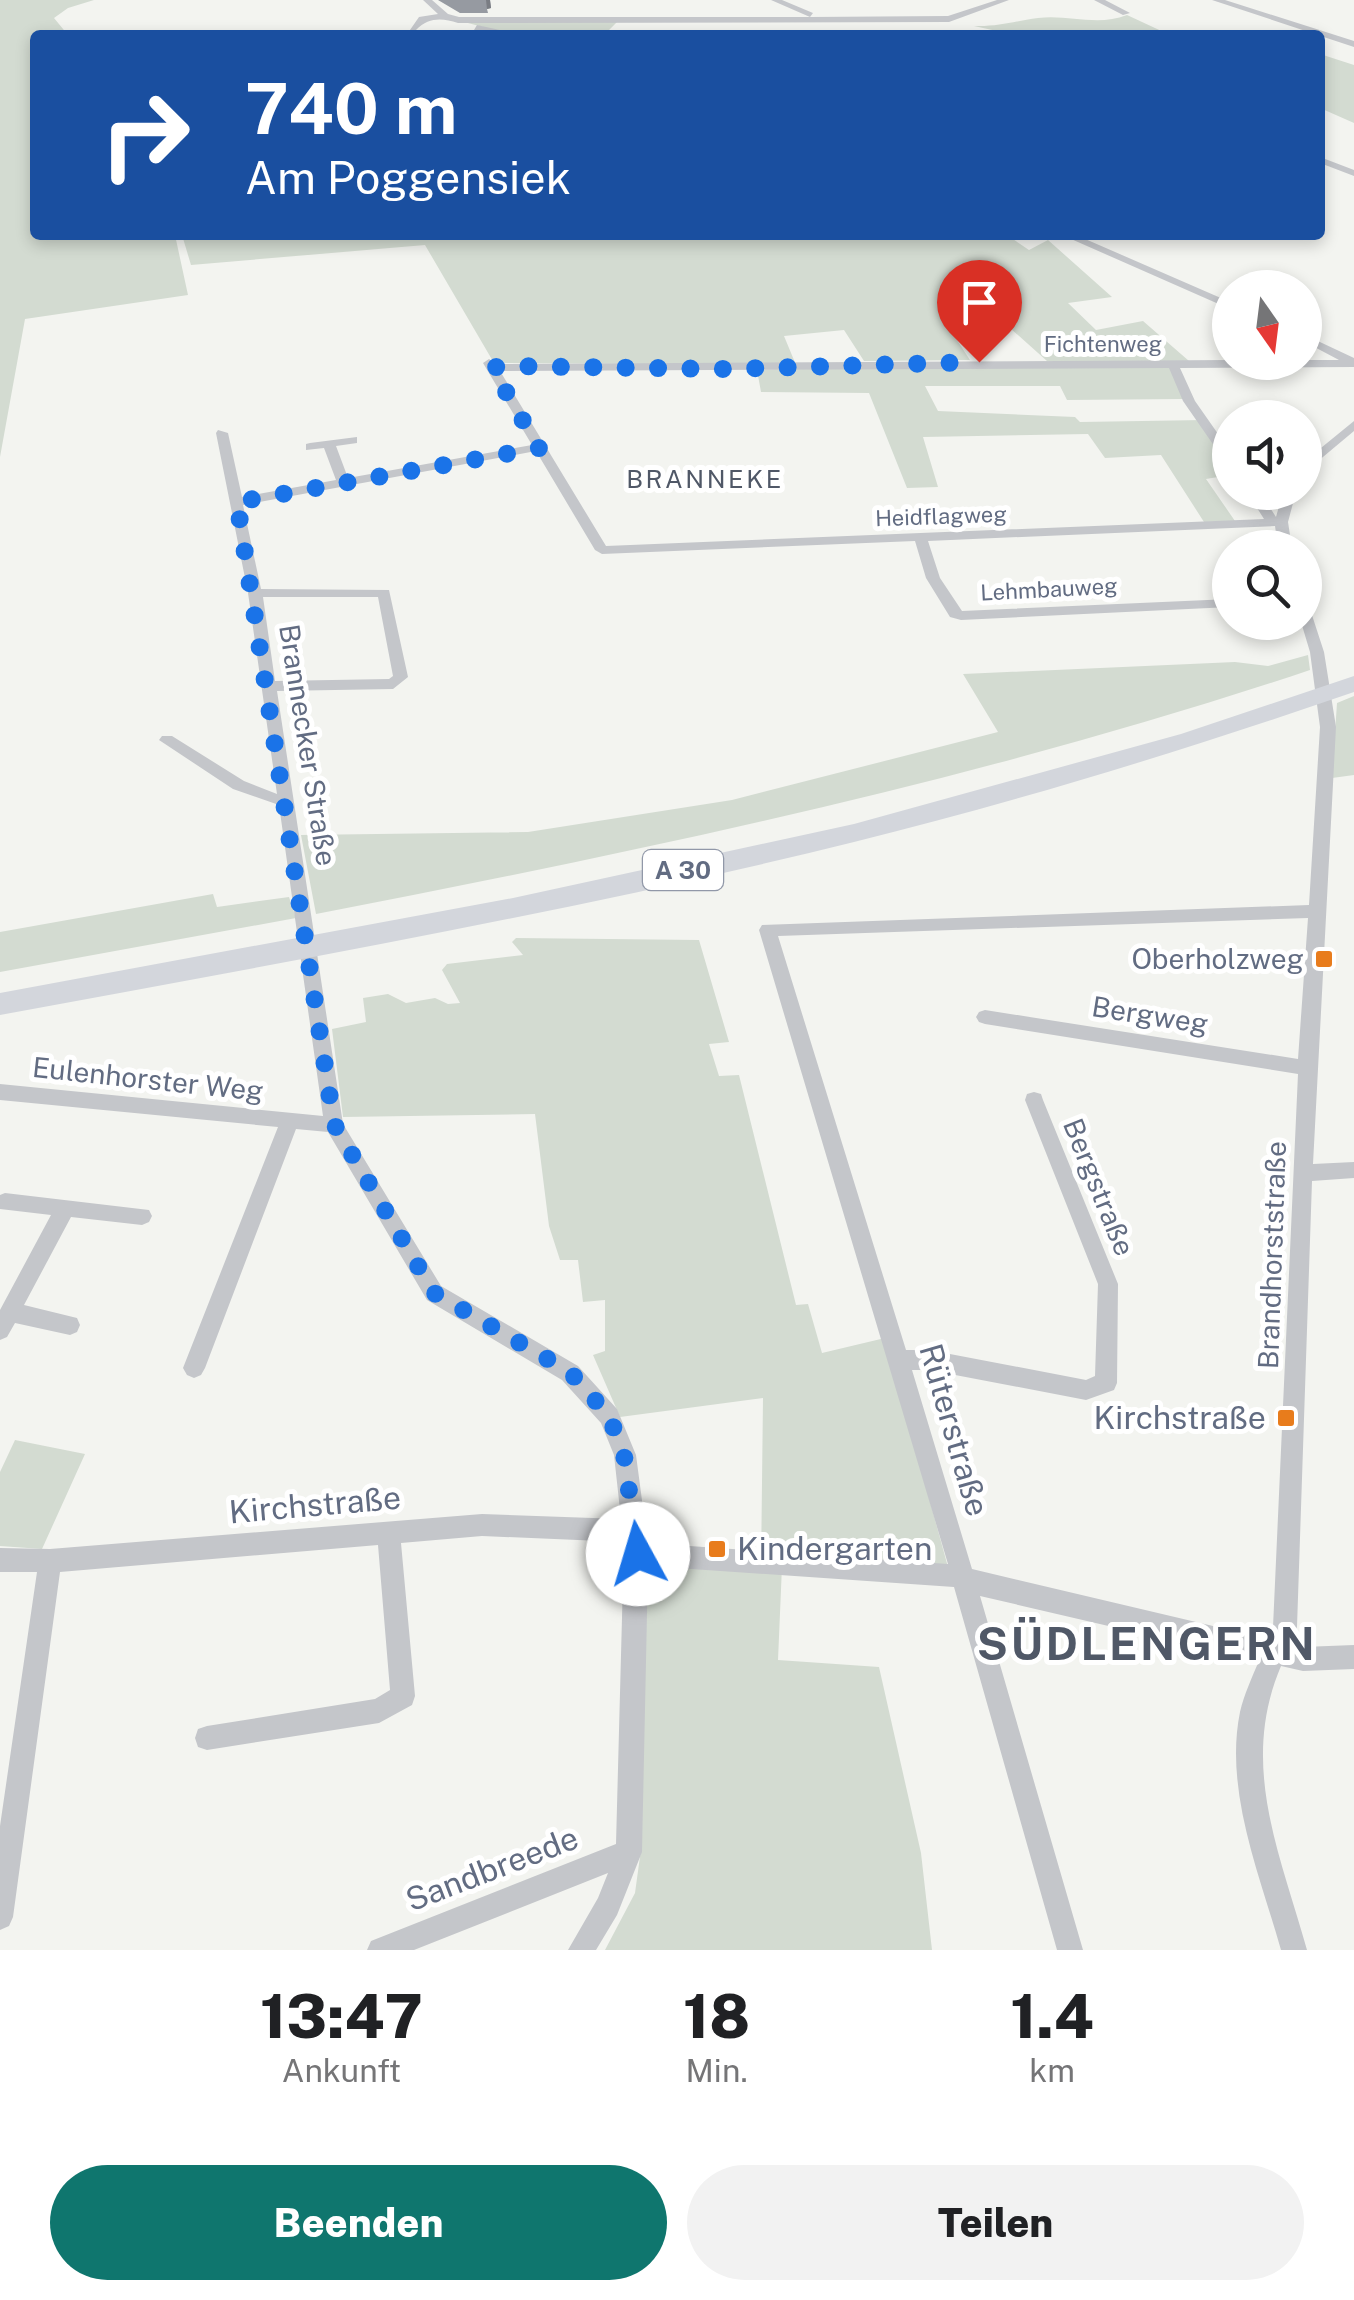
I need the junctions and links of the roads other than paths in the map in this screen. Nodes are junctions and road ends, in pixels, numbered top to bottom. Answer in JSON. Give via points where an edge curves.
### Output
{"nodes":[{"id":1,"x":775,"y":0,"type":"edge"},
{"id":2,"x":1005,"y":0,"type":"edge"},
{"id":3,"x":1098,"y":0,"type":"edge"},
{"id":4,"x":1216,"y":0,"type":"edge"},
{"id":5,"x":430,"y":4,"type":"edge"},
{"id":6,"x":1126,"y":13,"type":"dead end"},
{"id":7,"x":445,"y":16,"type":"junction"},
{"id":8,"x":422,"y":19,"type":"junction"},
{"id":9,"x":458,"y":20,"type":"junction"},
{"id":10,"x":816,"y":20,"type":"junction"},
{"id":11,"x":884,"y":20,"type":"junction"},
{"id":12,"x":413,"y":28,"type":"dead end"},
{"id":13,"x":493,"y":30,"type":"edge"},
{"id":14,"x":803,"y":30,"type":"edge"},
{"id":15,"x":899,"y":30,"type":"edge"},
{"id":16,"x":1310,"y":30,"type":"edge"},
{"id":17,"x":1325,"y":35,"type":"edge"},
{"id":18,"x":1354,"y":44,"type":"edge"},
{"id":19,"x":1325,"y":162,"type":"edge"},
{"id":20,"x":1354,"y":172,"type":"edge"},
{"id":21,"x":1078,"y":240,"type":"edge"},
{"id":22,"x":1212,"y":298,"type":"edge"},
{"id":23,"x":1322,"y":347,"type":"edge"},
{"id":24,"x":1354,"y":363,"type":"edge"},
{"id":25,"x":1173,"y":364,"type":"junction"},
{"id":26,"x":1354,"y":425,"type":"edge"},
{"id":27,"x":222,"y":433,"type":"dead end"},
{"id":28,"x":1212,"y":434,"type":"edge"},
{"id":29,"x":353,"y":440,"type":"dead end"},
{"id":30,"x":329,"y":444,"type":"junction"},
{"id":31,"x":310,"y":448,"type":"dead end"},
{"id":32,"x":539,"y":448,"type":"junction"},
{"id":33,"x":1322,"y":453,"type":"edge"},
{"id":34,"x":344,"y":483,"type":"junction"},
{"id":35,"x":237,"y":502,"type":"junction"},
{"id":36,"x":1267,"y":510,"type":"edge"},
{"id":37,"x":1282,"y":510,"type":"edge"},
{"id":38,"x":1277,"y":522,"type":"junction"},
{"id":39,"x":1279,"y":530,"type":"edge"},
{"id":40,"x":920,"y":536,"type":"junction"},
{"id":41,"x":254,"y":593,"type":"junction"},
{"id":42,"x":1212,"y":604,"type":"edge"},
{"id":43,"x":1313,"y":640,"type":"edge"},
{"id":44,"x":1354,"y":667,"type":"edge"},
{"id":45,"x":1354,"y":684,"type":"edge"},
{"id":46,"x":269,"y":686,"type":"junction"},
{"id":47,"x":167,"y":740,"type":"dead end"},
{"id":48,"x":286,"y":800,"type":"junction"},
{"id":49,"x":1316,"y":911,"type":"junction"},
{"id":50,"x":0,"y":987,"type":"edge"},
{"id":51,"x":0,"y":1004,"type":"edge"},
{"id":52,"x":985,"y":1017,"type":"dead end"},
{"id":53,"x":1306,"y":1068,"type":"junction"},
{"id":54,"x":0,"y":1092,"type":"edge"},
{"id":55,"x":1034,"y":1100,"type":"dead end"},
{"id":56,"x":290,"y":1121,"type":"junction"},
{"id":57,"x":334,"y":1124,"type":"junction"},
{"id":58,"x":1354,"y":1170,"type":"edge"},
{"id":59,"x":1304,"y":1173,"type":"junction"},
{"id":60,"x":6,"y":1202,"type":"dead end"},
{"id":61,"x":64,"y":1208,"type":"junction"},
{"id":62,"x":142,"y":1216,"type":"dead end"},
{"id":63,"x":5,"y":1321,"type":"edge"},
{"id":64,"x":70,"y":1325,"type":"dead end"},
{"id":65,"x":900,"y":1360,"type":"junction"},
{"id":66,"x":194,"y":1368,"type":"dead end"},
{"id":67,"x":388,"y":1531,"type":"junction"},
{"id":68,"x":637,"y":1543,"type":"junction"},
{"id":69,"x":0,"y":1560,"type":"edge"},
{"id":70,"x":50,"y":1560,"type":"junction"},
{"id":71,"x":961,"y":1576,"type":"junction"},
{"id":72,"x":1275,"y":1653,"type":"junction"},
{"id":73,"x":1354,"y":1657,"type":"edge"},
{"id":74,"x":208,"y":1738,"type":"dead end"},
{"id":75,"x":629,"y":1852,"type":"junction"},
{"id":76,"x":0,"y":1917,"type":"edge"},
{"id":77,"x":380,"y":1950,"type":"edge"},
{"id":78,"x":580,"y":1950,"type":"edge"},
{"id":79,"x":1070,"y":1950,"type":"edge"},
{"id":80,"x":1294,"y":1950,"type":"edge"}],
"edges":[{"from":1,"to":10,"type":"street"},
{"from":2,"to":11,"type":"street","via":[[950,19]]},
{"from":3,"to":6,"type":"street"},
{"from":4,"to":16,"type":"street"},
{"from":5,"to":7,"type":"street"},
{"from":5,"to":8,"type":"street"},
{"from":7,"to":8,"type":"street"},
{"from":7,"to":9,"type":"street"},
{"from":8,"to":12,"type":"street"},
{"from":9,"to":10,"type":"street"},
{"from":9,"to":13,"type":"street"},
{"from":10,"to":11,"type":"street"},
{"from":10,"to":14,"type":"street"},
{"from":11,"to":15,"type":"street"},
{"from":17,"to":18,"type":"street"},
{"from":19,"to":20,"type":"street"},
{"from":21,"to":22,"type":"street"},
{"from":23,"to":24,"type":"street"},
{"from":24,"to":25,"type":"street","name":"Fichtenweg"},
{"from":25,"to":28,"type":"street"},
{"from":25,"to":32,"type":"street","name":"Fichtenweg","via":[[490,365]]},
{"from":26,"to":33,"type":"street"},
{"from":27,"to":35,"type":"street","name":"Brannecker Straße"},
{"from":29,"to":30,"type":"street"},
{"from":30,"to":31,"type":"street"},
{"from":30,"to":34,"type":"street"},
{"from":32,"to":34,"type":"street"},
{"from":32,"to":40,"type":"street","name":"Heidflagweg","via":[[602,550]]},
{"from":34,"to":35,"type":"street"},
{"from":35,"to":41,"type":"street","name":"Brannecker Straße"},
{"from":36,"to":38,"type":"street"},
{"from":37,"to":38,"type":"street"},
{"from":38,"to":39,"type":"street"},
{"from":38,"to":40,"type":"street","name":"Heidflagweg"},
{"from":40,"to":42,"type":"street","name":"Lehmbauweg","via":[[933,578],[961,616]]},
{"from":41,"to":46,"type":"street","name":"Brannecker Straße"},
{"from":41,"to":46,"type":"street","via":[[384,593],[401,677],[393,684]]},
{"from":43,"to":49,"type":"street","name":"Brandhorststraße","via":[[1328,728]]},
{"from":44,"to":50,"type":"highway","number":"A 30","via":[[1126,742],[786,830]]},
{"from":45,"to":51,"type":"highway","number":"A 30","via":[[1119,760],[798,844],[378,934]]},
{"from":46,"to":48,"type":"street","name":"Brannecker Straße"},
{"from":47,"to":48,"type":"street","via":[[218,772]]},
{"from":48,"to":57,"type":"street","name":"Brannecker Straße"},
{"from":49,"to":53,"type":"street","name":"Brandhorststraße"},
{"from":49,"to":65,"type":"street","name":"Rüterstraße","via":[[768,930]]},
{"from":52,"to":53,"type":"street","name":"Bergweg"},
{"from":53,"to":59,"type":"street","name":"Brandhorststraße"},
{"from":54,"to":56,"type":"street","name":"Eulenhorster Weg"},
{"from":55,"to":65,"type":"street","name":"Bergstraße","via":[[1108,1284],[1106,1384],[1086,1390]]},
{"from":56,"to":57,"type":"street","name":"Eulenhorster Weg"},
{"from":56,"to":66,"type":"street","name":"Eulenhorster Weg"},
{"from":57,"to":68,"type":"street","name":"Brannecker Straße","via":[[434,1293],[570,1372],[609,1416],[624,1455]]},
{"from":58,"to":59,"type":"street"},
{"from":59,"to":72,"type":"street","name":"Brandhorststraße","via":[[1286,1627]]},
{"from":60,"to":61,"type":"street"},
{"from":61,"to":62,"type":"street"},
{"from":61,"to":63,"type":"street"},
{"from":63,"to":64,"type":"street"},
{"from":65,"to":71,"type":"street","name":"Rüterstraße"},
{"from":67,"to":68,"type":"street","name":"Kirchstraße","via":[[482,1525]]},
{"from":67,"to":70,"type":"street","name":"Kirchstraße"},
{"from":67,"to":74,"type":"street","via":[[403,1696],[379,1711]]},
{"from":68,"to":71,"type":"street","name":"Kirchstraße"},
{"from":68,"to":75,"type":"street","name":"Brannecker Straße"},
{"from":69,"to":70,"type":"street","name":"Kirchstraße"},
{"from":70,"to":76,"type":"street"},
{"from":71,"to":72,"type":"street","name":"Kirchstraße"},
{"from":71,"to":79,"type":"street","name":"Rüterstraße"},
{"from":72,"to":73,"type":"street","name":"Kirchstraße"},
{"from":72,"to":80,"type":"street","name":"Brandhorststraße","via":[[1262,1680],[1248,1748],[1252,1789]]},
{"from":75,"to":77,"type":"street","name":"Sandbreede"},
{"from":75,"to":78,"type":"street","name":"Brannecker Straße","via":[[608,1906]]}]}
